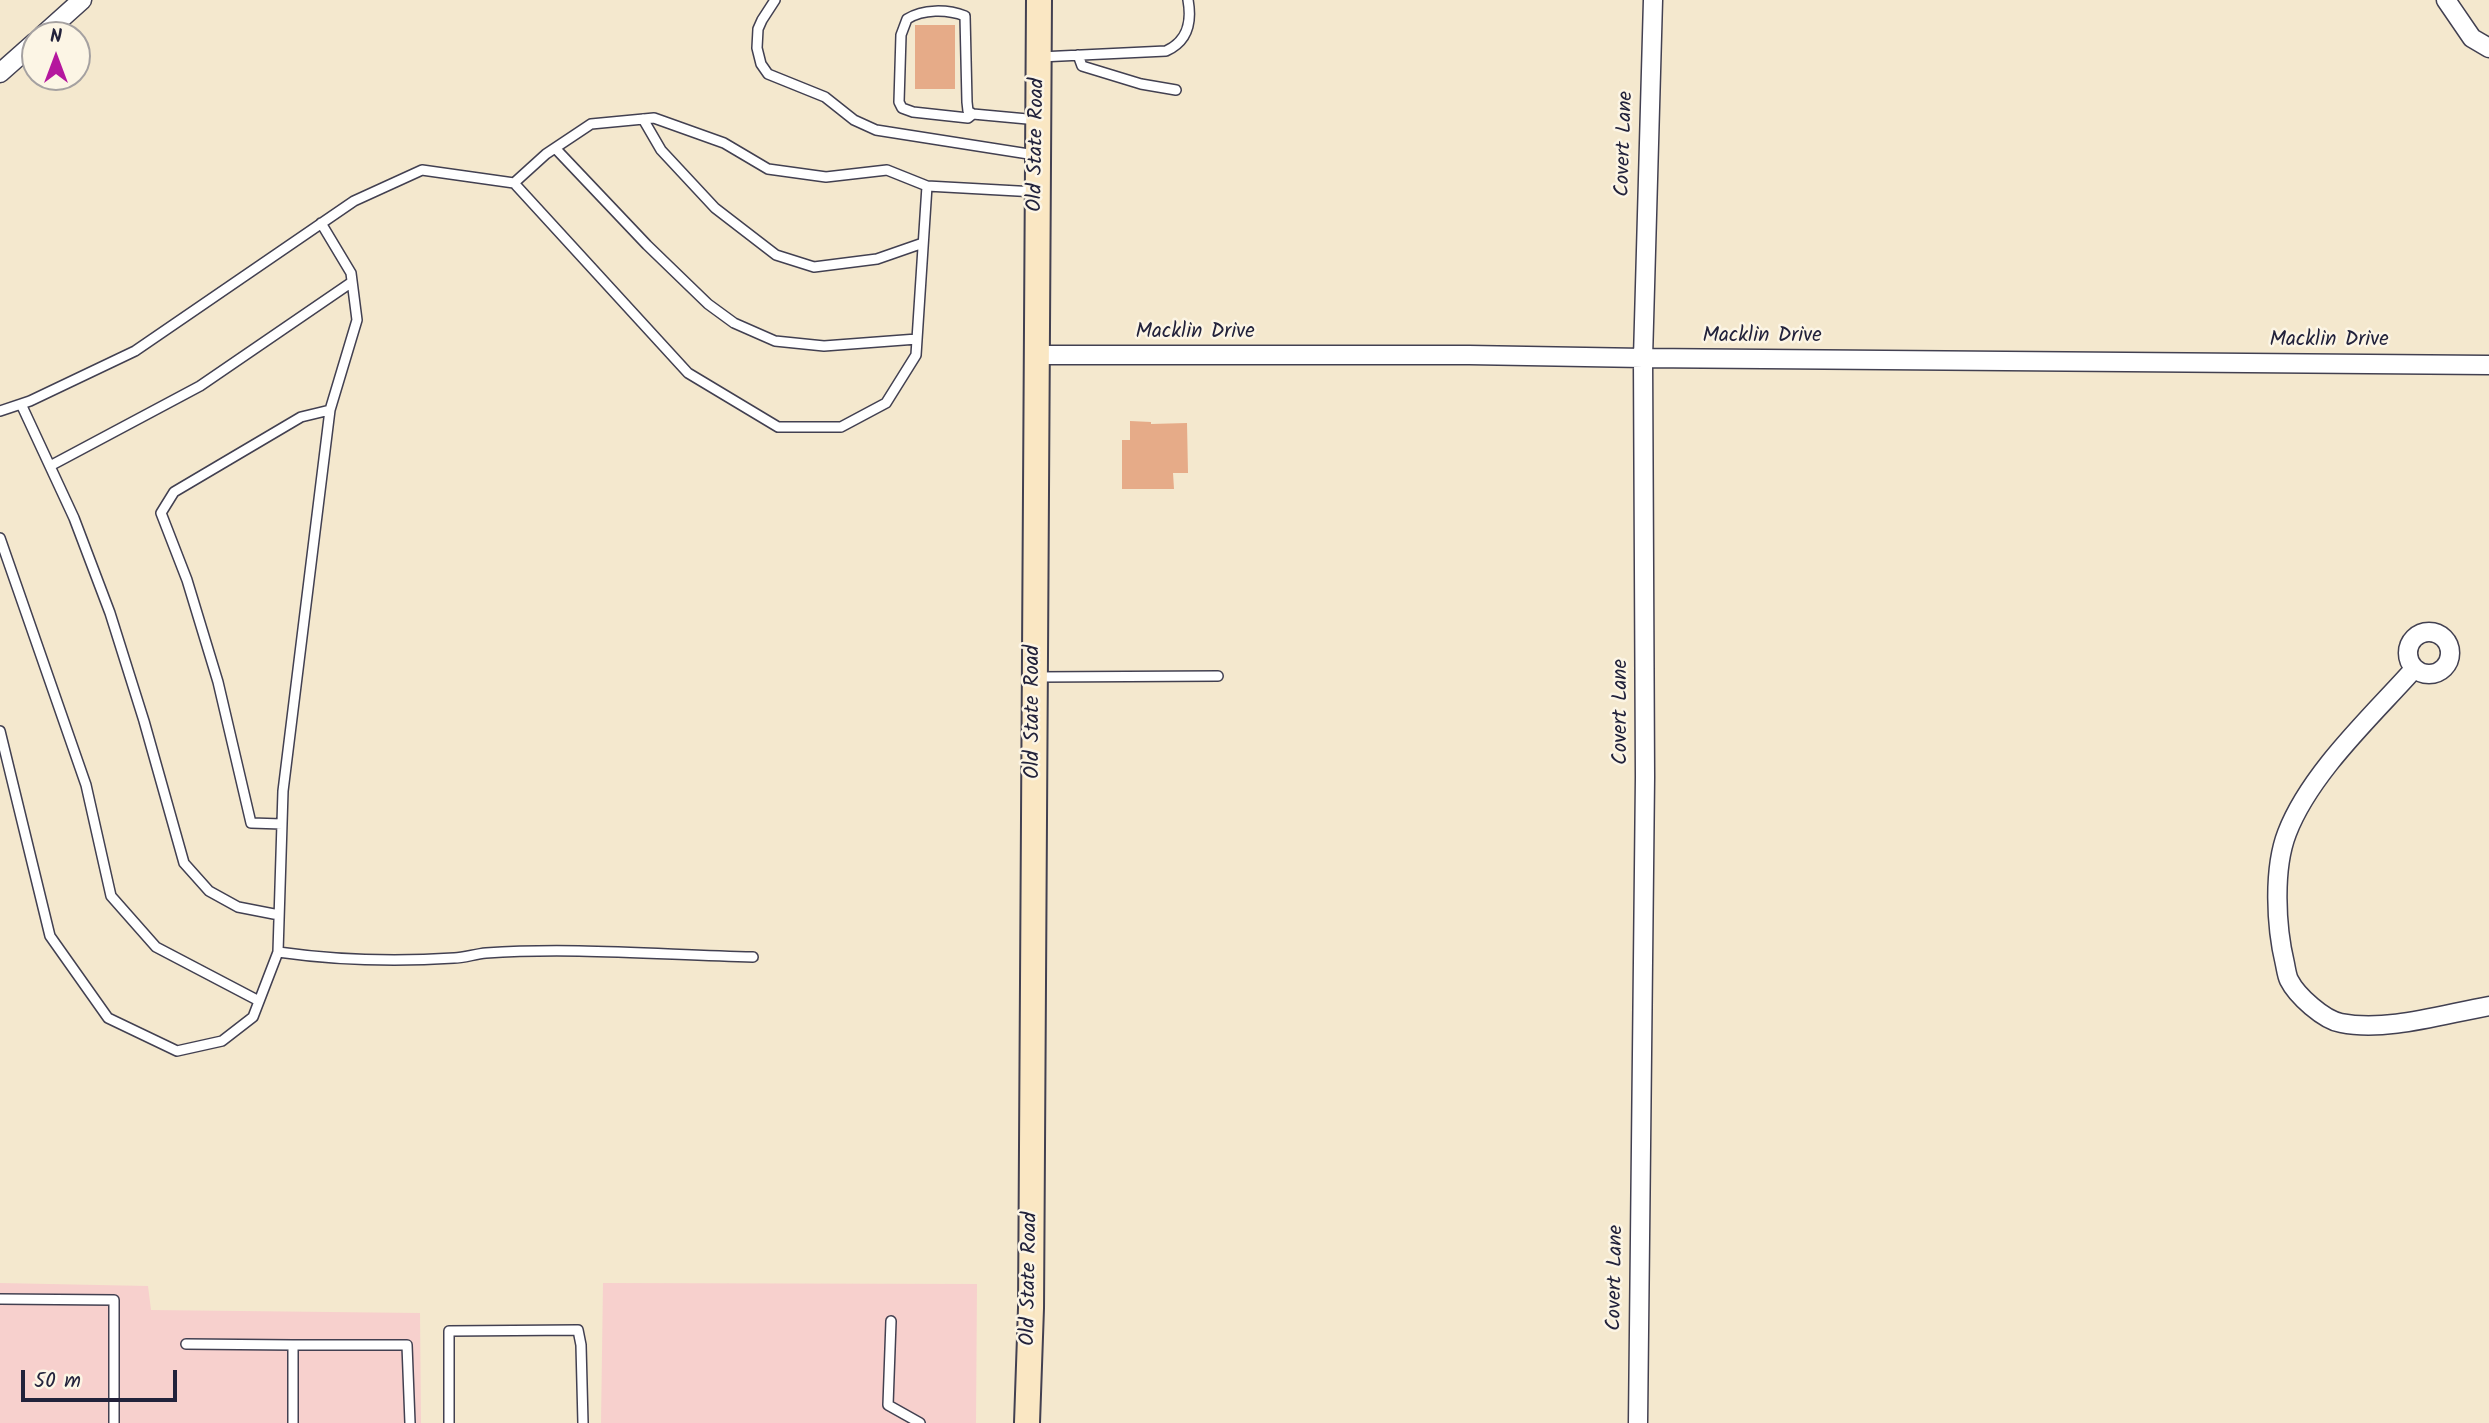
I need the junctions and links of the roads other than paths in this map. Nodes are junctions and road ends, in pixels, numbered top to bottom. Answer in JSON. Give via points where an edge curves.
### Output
{"nodes":[{"id":1,"x":82,"y":0,"type":"edge"},
{"id":2,"x":775,"y":0,"type":"edge"},
{"id":3,"x":1039,"y":0,"type":"edge"},
{"id":4,"x":1188,"y":0,"type":"edge"},
{"id":5,"x":1653,"y":0,"type":"edge"},
{"id":6,"x":2446,"y":0,"type":"edge"},
{"id":7,"x":59,"y":21,"type":"edge"},
{"id":8,"x":2489,"y":48,"type":"edge"},
{"id":9,"x":21,"y":54,"type":"edge"},
{"id":10,"x":1079,"y":55,"type":"junction"},
{"id":11,"x":1039,"y":57,"type":"junction"},
{"id":12,"x":0,"y":72,"type":"edge"},
{"id":13,"x":1176,"y":90,"type":"dead end"},
{"id":14,"x":973,"y":114,"type":"junction"},
{"id":15,"x":643,"y":119,"type":"junction"},
{"id":16,"x":1038,"y":120,"type":"junction"},
{"id":17,"x":555,"y":148,"type":"junction"},
{"id":18,"x":1038,"y":156,"type":"junction"},
{"id":19,"x":514,"y":183,"type":"junction"},
{"id":20,"x":927,"y":186,"type":"junction"},
{"id":21,"x":1037,"y":192,"type":"junction"},
{"id":22,"x":320,"y":223,"type":"junction"},
{"id":23,"x":923,"y":243,"type":"junction"},
{"id":24,"x":352,"y":282,"type":"junction"},
{"id":25,"x":917,"y":339,"type":"junction"},
{"id":26,"x":1036,"y":355,"type":"junction"},
{"id":27,"x":1643,"y":358,"type":"junction"},
{"id":28,"x":2489,"y":365,"type":"edge"},
{"id":29,"x":21,"y":404,"type":"junction"},
{"id":30,"x":330,"y":410,"type":"junction"},
{"id":31,"x":0,"y":411,"type":"edge"},
{"id":32,"x":50,"y":466,"type":"junction"},
{"id":33,"x":0,"y":538,"type":"edge"},
{"id":34,"x":2414,"y":669,"type":"dead end"},
{"id":35,"x":1218,"y":676,"type":"dead end"},
{"id":36,"x":1034,"y":677,"type":"junction"},
{"id":37,"x":0,"y":732,"type":"edge"},
{"id":38,"x":282,"y":824,"type":"junction"},
{"id":39,"x":279,"y":915,"type":"junction"},
{"id":40,"x":278,"y":952,"type":"junction"},
{"id":41,"x":753,"y":957,"type":"dead end"},
{"id":42,"x":259,"y":1001,"type":"junction"},
{"id":43,"x":2489,"y":1006,"type":"edge"},
{"id":44,"x":0,"y":1299,"type":"edge"},
{"id":45,"x":891,"y":1321,"type":"dead end"},
{"id":46,"x":186,"y":1344,"type":"dead end"},
{"id":47,"x":293,"y":1345,"type":"junction"},
{"id":48,"x":114,"y":1423,"type":"edge"},
{"id":49,"x":293,"y":1423,"type":"edge"},
{"id":50,"x":410,"y":1423,"type":"edge"},
{"id":51,"x":449,"y":1423,"type":"edge"},
{"id":52,"x":583,"y":1423,"type":"edge"},
{"id":53,"x":920,"y":1423,"type":"edge"},
{"id":54,"x":1027,"y":1423,"type":"edge"},
{"id":55,"x":1638,"y":1423,"type":"edge"}],
"edges":[{"from":1,"to":7,"type":"street"},
{"from":2,"to":18,"type":"lane","via":[[758,30],[757,48],[768,74],[825,97],[854,120],[876,130]]},
{"from":3,"to":11,"type":"street","name":"Old State Road"},
{"from":4,"to":10,"type":"lane","via":[[1185,36],[1178,45],[1166,51]]},
{"from":5,"to":27,"type":"street","name":"Covert Lane"},
{"from":6,"to":8,"type":"street","via":[[2472,38]]},
{"from":9,"to":12,"type":"street"},
{"from":10,"to":11,"type":"lane"},
{"from":10,"to":13,"type":"lane","via":[[1082,66]]},
{"from":11,"to":16,"type":"street","name":"Old State Road"},
{"from":14,"to":14,"type":"lane","via":[[967,102],[965,16],[924,12],[907,19],[901,35],[902,108],[968,118]]},
{"from":14,"to":16,"type":"lane"},
{"from":15,"to":17,"type":"lane","via":[[591,124]]},
{"from":15,"to":20,"type":"lane","via":[[654,118],[724,143],[768,169],[826,177],[887,170]]},
{"from":15,"to":23,"type":"lane","via":[[661,150],[715,208],[776,254],[814,267],[877,259]]},
{"from":16,"to":18,"type":"street","name":"Old State Road"},
{"from":17,"to":19,"type":"lane"},
{"from":17,"to":25,"type":"lane","via":[[708,304],[734,323],[775,341],[824,346]]},
{"from":18,"to":21,"type":"street","name":"Old State Road"},
{"from":19,"to":22,"type":"lane","via":[[422,170],[354,201]]},
{"from":19,"to":25,"type":"lane","via":[[688,373],[778,427],[841,427],[886,403],[916,355]]},
{"from":20,"to":21,"type":"lane"},
{"from":20,"to":23,"type":"lane"},
{"from":21,"to":26,"type":"street","name":"Old State Road"},
{"from":22,"to":24,"type":"lane"},
{"from":22,"to":29,"type":"lane","via":[[135,351]]},
{"from":23,"to":25,"type":"lane"},
{"from":24,"to":30,"type":"lane","via":[[357,320]]},
{"from":24,"to":32,"type":"lane","via":[[200,386]]},
{"from":26,"to":27,"type":"street","name":"Macklin Drive"},
{"from":26,"to":36,"type":"street","name":"Old State Road"},
{"from":27,"to":28,"type":"street","name":"Macklin Drive"},
{"from":27,"to":55,"type":"street","name":"Covert Lane","via":[[1646,777]]},
{"from":29,"to":31,"type":"lane"},
{"from":29,"to":32,"type":"lane"},
{"from":30,"to":38,"type":"lane"},
{"from":30,"to":38,"type":"lane","via":[[301,417],[174,492],[161,513],[218,682],[251,823]]},
{"from":32,"to":39,"type":"lane","via":[[110,614],[184,863],[209,891],[238,907]]},
{"from":33,"to":42,"type":"lane","via":[[86,785],[111,896],[156,947]]},
{"from":34,"to":43,"type":"street","via":[[2322,773],[2286,834],[2278,878],[2282,950],[2289,980],[2307,1004],[2338,1023],[2373,1026]]},
{"from":35,"to":36,"type":"lane"},
{"from":36,"to":54,"type":"street","name":"Old State Road"},
{"from":37,"to":42,"type":"lane","via":[[50,936],[108,1018],[177,1051],[222,1041],[253,1017]]},
{"from":38,"to":39,"type":"lane"},
{"from":39,"to":40,"type":"lane"},
{"from":40,"to":41,"type":"lane","via":[[388,959],[567,952]]},
{"from":40,"to":42,"type":"lane"},
{"from":44,"to":48,"type":"lane","via":[[114,1300]]},
{"from":45,"to":53,"type":"lane","via":[[888,1405]]},
{"from":46,"to":47,"type":"lane"},
{"from":47,"to":49,"type":"lane"},
{"from":47,"to":50,"type":"lane","via":[[407,1345]]},
{"from":51,"to":52,"type":"lane","via":[[449,1331],[552,1330],[578,1330]]}]}
